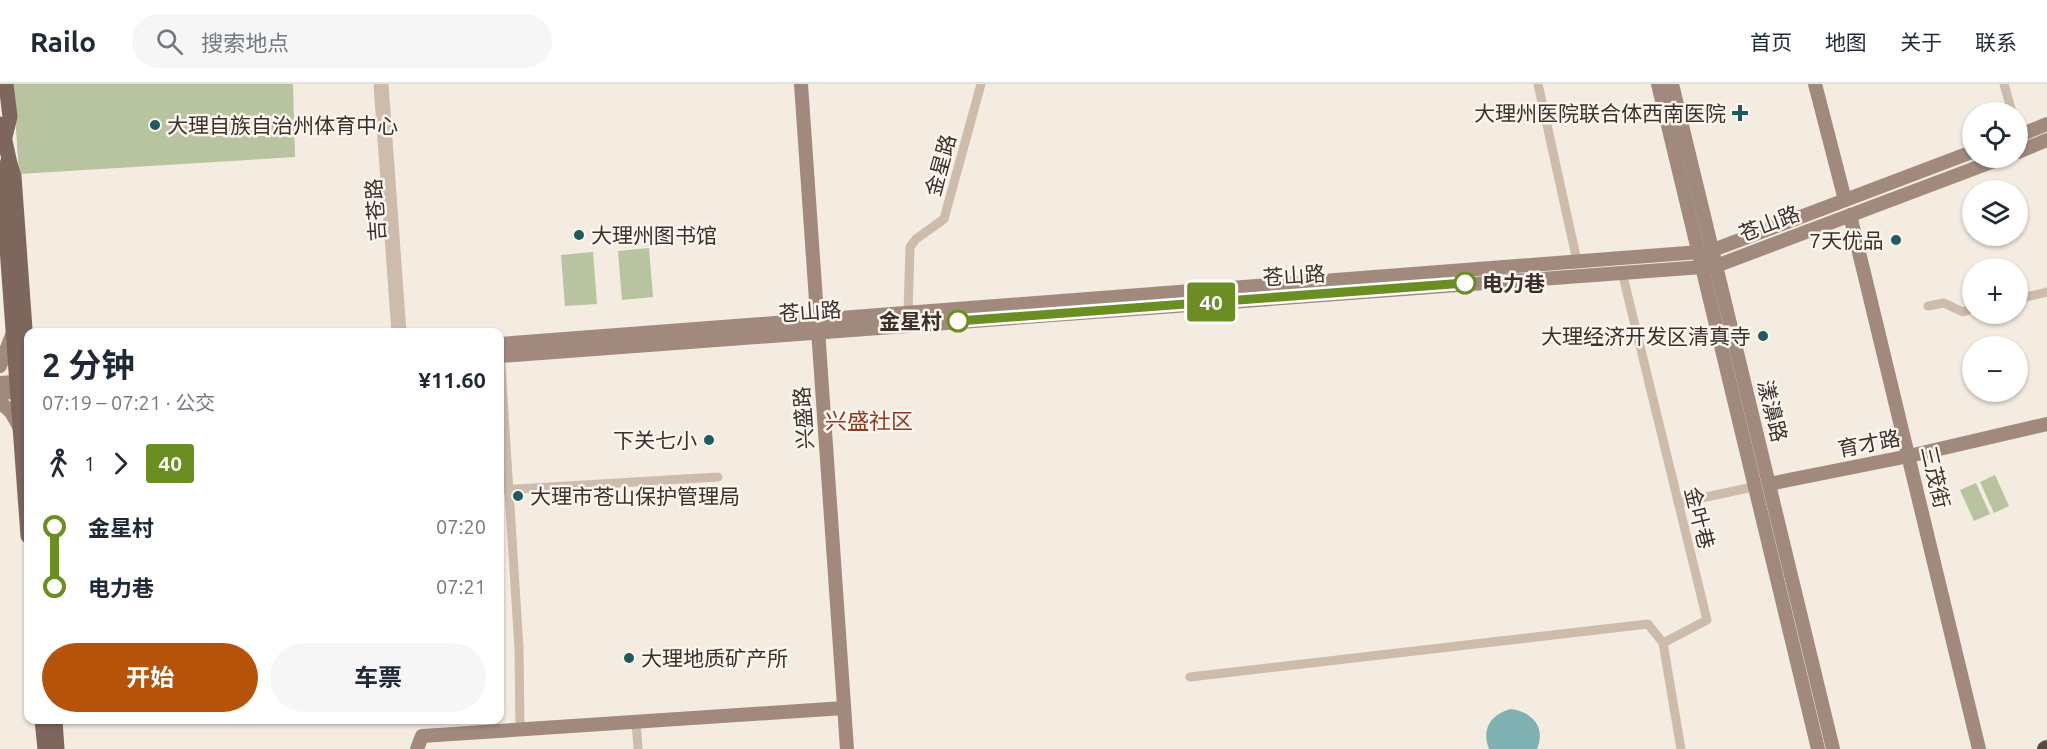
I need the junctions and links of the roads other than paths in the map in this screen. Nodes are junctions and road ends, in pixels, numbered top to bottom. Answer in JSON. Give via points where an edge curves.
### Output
{"nodes":[{"id":1,"x":6,"y":84,"type":"edge"},
{"id":2,"x":378,"y":84,"type":"edge"},
{"id":3,"x":384,"y":84,"type":"edge"},
{"id":4,"x":801,"y":84,"type":"edge"},
{"id":5,"x":981,"y":84,"type":"edge"},
{"id":6,"x":1539,"y":84,"type":"edge"},
{"id":7,"x":1658,"y":84,"type":"edge"},
{"id":8,"x":1672,"y":84,"type":"edge"},
{"id":9,"x":1815,"y":84,"type":"edge"},
{"id":10,"x":2004,"y":84,"type":"edge"},
{"id":11,"x":2009,"y":102,"type":"edge"},
{"id":12,"x":2047,"y":124,"type":"edge"},
{"id":13,"x":2,"y":130,"type":"edge"},
{"id":14,"x":2028,"y":131,"type":"edge"},
{"id":15,"x":2047,"y":140,"type":"edge"},
{"id":16,"x":2028,"y":148,"type":"edge"},
{"id":17,"x":1962,"y":156,"type":"edge"},
{"id":18,"x":1975,"y":168,"type":"edge"},
{"id":19,"x":1845,"y":200,"type":"junction"},
{"id":20,"x":1850,"y":215,"type":"junction"},
{"id":21,"x":1708,"y":258,"type":"junction"},
{"id":22,"x":1577,"y":261,"type":"junction"},
{"id":23,"x":1622,"y":272,"type":"junction"},
{"id":24,"x":2047,"y":292,"type":"edge"},
{"id":25,"x":2028,"y":297,"type":"edge"},
{"id":26,"x":1928,"y":306,"type":"dead end"},
{"id":27,"x":1962,"y":311,"type":"edge"},
{"id":28,"x":908,"y":313,"type":"junction"},
{"id":29,"x":818,"y":326,"type":"junction"},
{"id":30,"x":396,"y":328,"type":"edge"},
{"id":31,"x":402,"y":328,"type":"edge"},
{"id":32,"x":22,"y":333,"type":"edge"},
{"id":33,"x":504,"y":345,"type":"edge"},
{"id":34,"x":504,"y":356,"type":"edge"},
{"id":35,"x":0,"y":366,"type":"edge"},
{"id":36,"x":0,"y":383,"type":"edge"},
{"id":37,"x":23,"y":386,"type":"edge"},
{"id":38,"x":0,"y":393,"type":"edge"},
{"id":39,"x":0,"y":402,"type":"edge"},
{"id":40,"x":2047,"y":424,"type":"edge"},
{"id":41,"x":20,"y":428,"type":"junction"},
{"id":42,"x":1909,"y":456,"type":"junction"},
{"id":43,"x":718,"y":477,"type":"dead end"},
{"id":44,"x":24,"y":482,"type":"edge"},
{"id":45,"x":1769,"y":484,"type":"junction"},
{"id":46,"x":1753,"y":487,"type":"junction"},
{"id":47,"x":504,"y":490,"type":"edge"},
{"id":48,"x":504,"y":500,"type":"edge"},
{"id":49,"x":1678,"y":503,"type":"junction"},
{"id":50,"x":1663,"y":643,"type":"junction"},
{"id":51,"x":1190,"y":677,"type":"dead end"},
{"id":52,"x":844,"y":708,"type":"junction"},
{"id":53,"x":636,"y":722,"type":"junction"},
{"id":54,"x":42,"y":724,"type":"edge"},
{"id":55,"x":55,"y":724,"type":"edge"},
{"id":56,"x":520,"y":729,"type":"junction"},
{"id":57,"x":45,"y":749,"type":"edge"},
{"id":58,"x":57,"y":749,"type":"edge"},
{"id":59,"x":417,"y":749,"type":"edge"},
{"id":60,"x":638,"y":749,"type":"edge"},
{"id":61,"x":847,"y":749,"type":"edge"},
{"id":62,"x":1681,"y":749,"type":"edge"},
{"id":63,"x":1818,"y":749,"type":"edge"},
{"id":64,"x":1833,"y":749,"type":"edge"},
{"id":65,"x":1979,"y":749,"type":"edge"}],
"edges":[{"from":1,"to":13,"type":"main road","via":[[9,117]]},
{"from":2,"to":30,"type":"street","name":"吉苍路"},
{"from":3,"to":31,"type":"street","name":"吉苍路"},
{"from":4,"to":29,"type":"main road","name":"兴盛路"},
{"from":5,"to":28,"type":"street","name":"金星路","via":[[944,219],[910,247]]},
{"from":6,"to":22,"type":"street"},
{"from":7,"to":21,"type":"main road","name":"漾濞路"},
{"from":8,"to":21,"type":"main road","name":"漾濞路"},
{"from":9,"to":19,"type":"main road"},
{"from":10,"to":11,"type":"street"},
{"from":12,"to":14,"type":"main road"},
{"from":13,"to":32,"type":"main road","via":[[8,161],[2,179]]},
{"from":15,"to":16,"type":"main road"},
{"from":17,"to":19,"type":"main road","name":"苍山路"},
{"from":18,"to":20,"type":"main road","name":"苍山路"},
{"from":19,"to":21,"type":"main road","name":"苍山路"},
{"from":20,"to":21,"type":"main road","name":"苍山路"},
{"from":20,"to":42,"type":"main road","name":"三茂街"},
{"from":21,"to":22,"type":"main road","name":"苍山路"},
{"from":21,"to":23,"type":"main road","name":"苍山路"},
{"from":21,"to":45,"type":"main road","name":"漾濞路"},
{"from":21,"to":46,"type":"main road","name":"漾濞路"},
{"from":22,"to":28,"type":"main road","name":"苍山路"},
{"from":23,"to":29,"type":"main road","name":"苍山路"},
{"from":23,"to":49,"type":"street","name":"金叶巷"},
{"from":24,"to":25,"type":"street"},
{"from":26,"to":27,"type":"street","via":[[1944,303]]},
{"from":28,"to":29,"type":"main road","name":"苍山路"},
{"from":29,"to":33,"type":"main road","name":"苍山路"},
{"from":29,"to":34,"type":"main road","name":"苍山路"},
{"from":29,"to":52,"type":"main road","name":"兴盛路"},
{"from":32,"to":35,"type":"main road"},
{"from":32,"to":37,"type":"main road"},
{"from":36,"to":37,"type":"main road"},
{"from":37,"to":38,"type":"main road"},
{"from":37,"to":41,"type":"main road"},
{"from":39,"to":41,"type":"main road"},
{"from":40,"to":42,"type":"main road","name":"育才路"},
{"from":41,"to":44,"type":"main road"},
{"from":42,"to":45,"type":"main road","name":"育才路"},
{"from":42,"to":65,"type":"main road","name":"三茂街"},
{"from":43,"to":47,"type":"street"},
{"from":45,"to":64,"type":"main road","name":"漾濞路"},
{"from":46,"to":49,"type":"street"},
{"from":46,"to":63,"type":"main road","name":"漾濞路"},
{"from":48,"to":56,"type":"street","via":[[519,648]]},
{"from":49,"to":50,"type":"street","name":"金叶巷","via":[[1707,620]]},
{"from":50,"to":51,"type":"street","via":[[1648,624]]},
{"from":50,"to":62,"type":"street"},
{"from":52,"to":53,"type":"main road"},
{"from":52,"to":61,"type":"main road","name":"兴盛路"},
{"from":53,"to":56,"type":"main road"},
{"from":53,"to":60,"type":"street"},
{"from":54,"to":57,"type":"main road"},
{"from":55,"to":58,"type":"main road"},
{"from":56,"to":59,"type":"main road","via":[[422,736]]}]}
